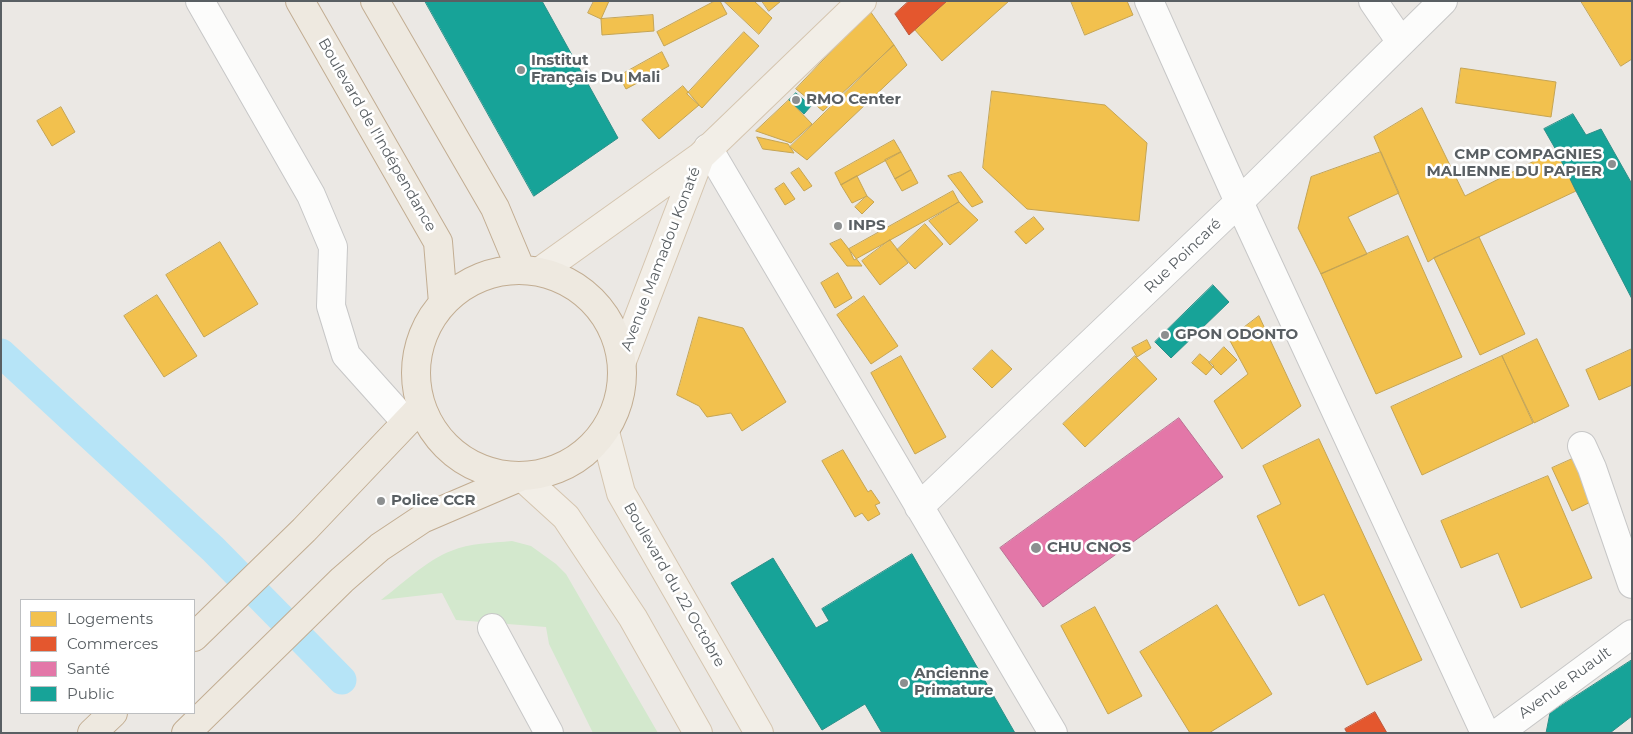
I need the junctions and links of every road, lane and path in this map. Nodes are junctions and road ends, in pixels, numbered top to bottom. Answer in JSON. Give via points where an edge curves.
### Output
{"nodes":[{"id":1,"x":300,"y":1,"type":"edge"},
{"id":2,"x":375,"y":1,"type":"edge"},
{"id":3,"x":1149,"y":1,"type":"edge"},
{"id":4,"x":1373,"y":1,"type":"edge"},
{"id":5,"x":1443,"y":1,"type":"edge"},
{"id":6,"x":859,"y":2,"type":"edge"},
{"id":7,"x":205,"y":3,"type":"edge"},
{"id":8,"x":1401,"y":42,"type":"junction"},
{"id":9,"x":704,"y":153,"type":"junction"},
{"id":10,"x":1239,"y":202,"type":"junction"},
{"id":11,"x":531,"y":270,"type":"junction"},
{"id":12,"x":443,"y":303,"type":"junction"},
{"id":13,"x":622,"y":361,"type":"junction"},
{"id":14,"x":413,"y":414,"type":"junction"},
{"id":15,"x":605,"y":432,"type":"junction"},
{"id":16,"x":1582,"y":446,"type":"dead end"},
{"id":17,"x":521,"y":476,"type":"junction"},
{"id":18,"x":919,"y":507,"type":"junction"},
{"id":19,"x":1632,"y":584,"type":"edge"},
{"id":20,"x":203,"y":628,"type":"edge"},
{"id":21,"x":492,"y":628,"type":"dead end"},
{"id":22,"x":1632,"y":634,"type":"edge"},
{"id":23,"x":112,"y":714,"type":"edge"},
{"id":24,"x":92,"y":733,"type":"edge"},
{"id":25,"x":186,"y":733,"type":"edge"},
{"id":26,"x":549,"y":733,"type":"edge"},
{"id":27,"x":698,"y":733,"type":"edge"},
{"id":28,"x":759,"y":733,"type":"edge"},
{"id":29,"x":1052,"y":733,"type":"edge"},
{"id":30,"x":1485,"y":733,"type":"edge"},
{"id":31,"x":1498,"y":733,"type":"edge"}],
"edges":[{"from":1,"to":12,"type":"highway","name":"Boulevard de l'Indépendance","via":[[438,242]]},
{"from":2,"to":11,"type":"highway"},
{"from":3,"to":10,"type":"street"},
{"from":4,"to":8,"type":"street"},
{"from":5,"to":8,"type":"street","name":"Rue Poincaré"},
{"from":6,"to":9,"type":"main road","name":"Avenue Mamadou Konaté"},
{"from":7,"to":14,"type":"street","via":[[311,195],[333,247],[332,306],[346,355]]},
{"from":8,"to":10,"type":"street","name":"Rue Poincaré"},
{"from":9,"to":11,"type":"main road","name":"Avenue Mamadou Konaté"},
{"from":9,"to":13,"type":"main road","name":"Avenue Mamadou Konaté"},
{"from":9,"to":18,"type":"street"},
{"from":10,"to":18,"type":"street","name":"Rue Poincaré"},
{"from":10,"to":30,"type":"street"},
{"from":11,"to":12,"type":"highway","via":[[492,274],[465,285]]},
{"from":11,"to":13,"type":"highway","via":[[576,282],[601,309],[616,337]]},
{"from":12,"to":14,"type":"highway","via":[[427,326],[417,352]]},
{"from":13,"to":15,"type":"highway","via":[[622,386],[616,410]]},
{"from":14,"to":17,"type":"highway","via":[[460,458],[489,472]]},
{"from":14,"to":20,"type":"highway","via":[[304,530]]},
{"from":15,"to":17,"type":"highway","via":[[568,465],[545,473]]},
{"from":15,"to":28,"type":"main road","name":"Boulevard du 22 Octobre","via":[[621,493]]},
{"from":16,"to":19,"type":"street"},
{"from":17,"to":25,"type":"highway","via":[[422,519],[380,547]]},
{"from":17,"to":27,"type":"main road","via":[[566,517],[632,618]]},
{"from":18,"to":29,"type":"street"},
{"from":21,"to":26,"type":"street"},
{"from":22,"to":31,"type":"street","name":"Avenue Ruault"},
{"from":23,"to":24,"type":"highway"}]}
